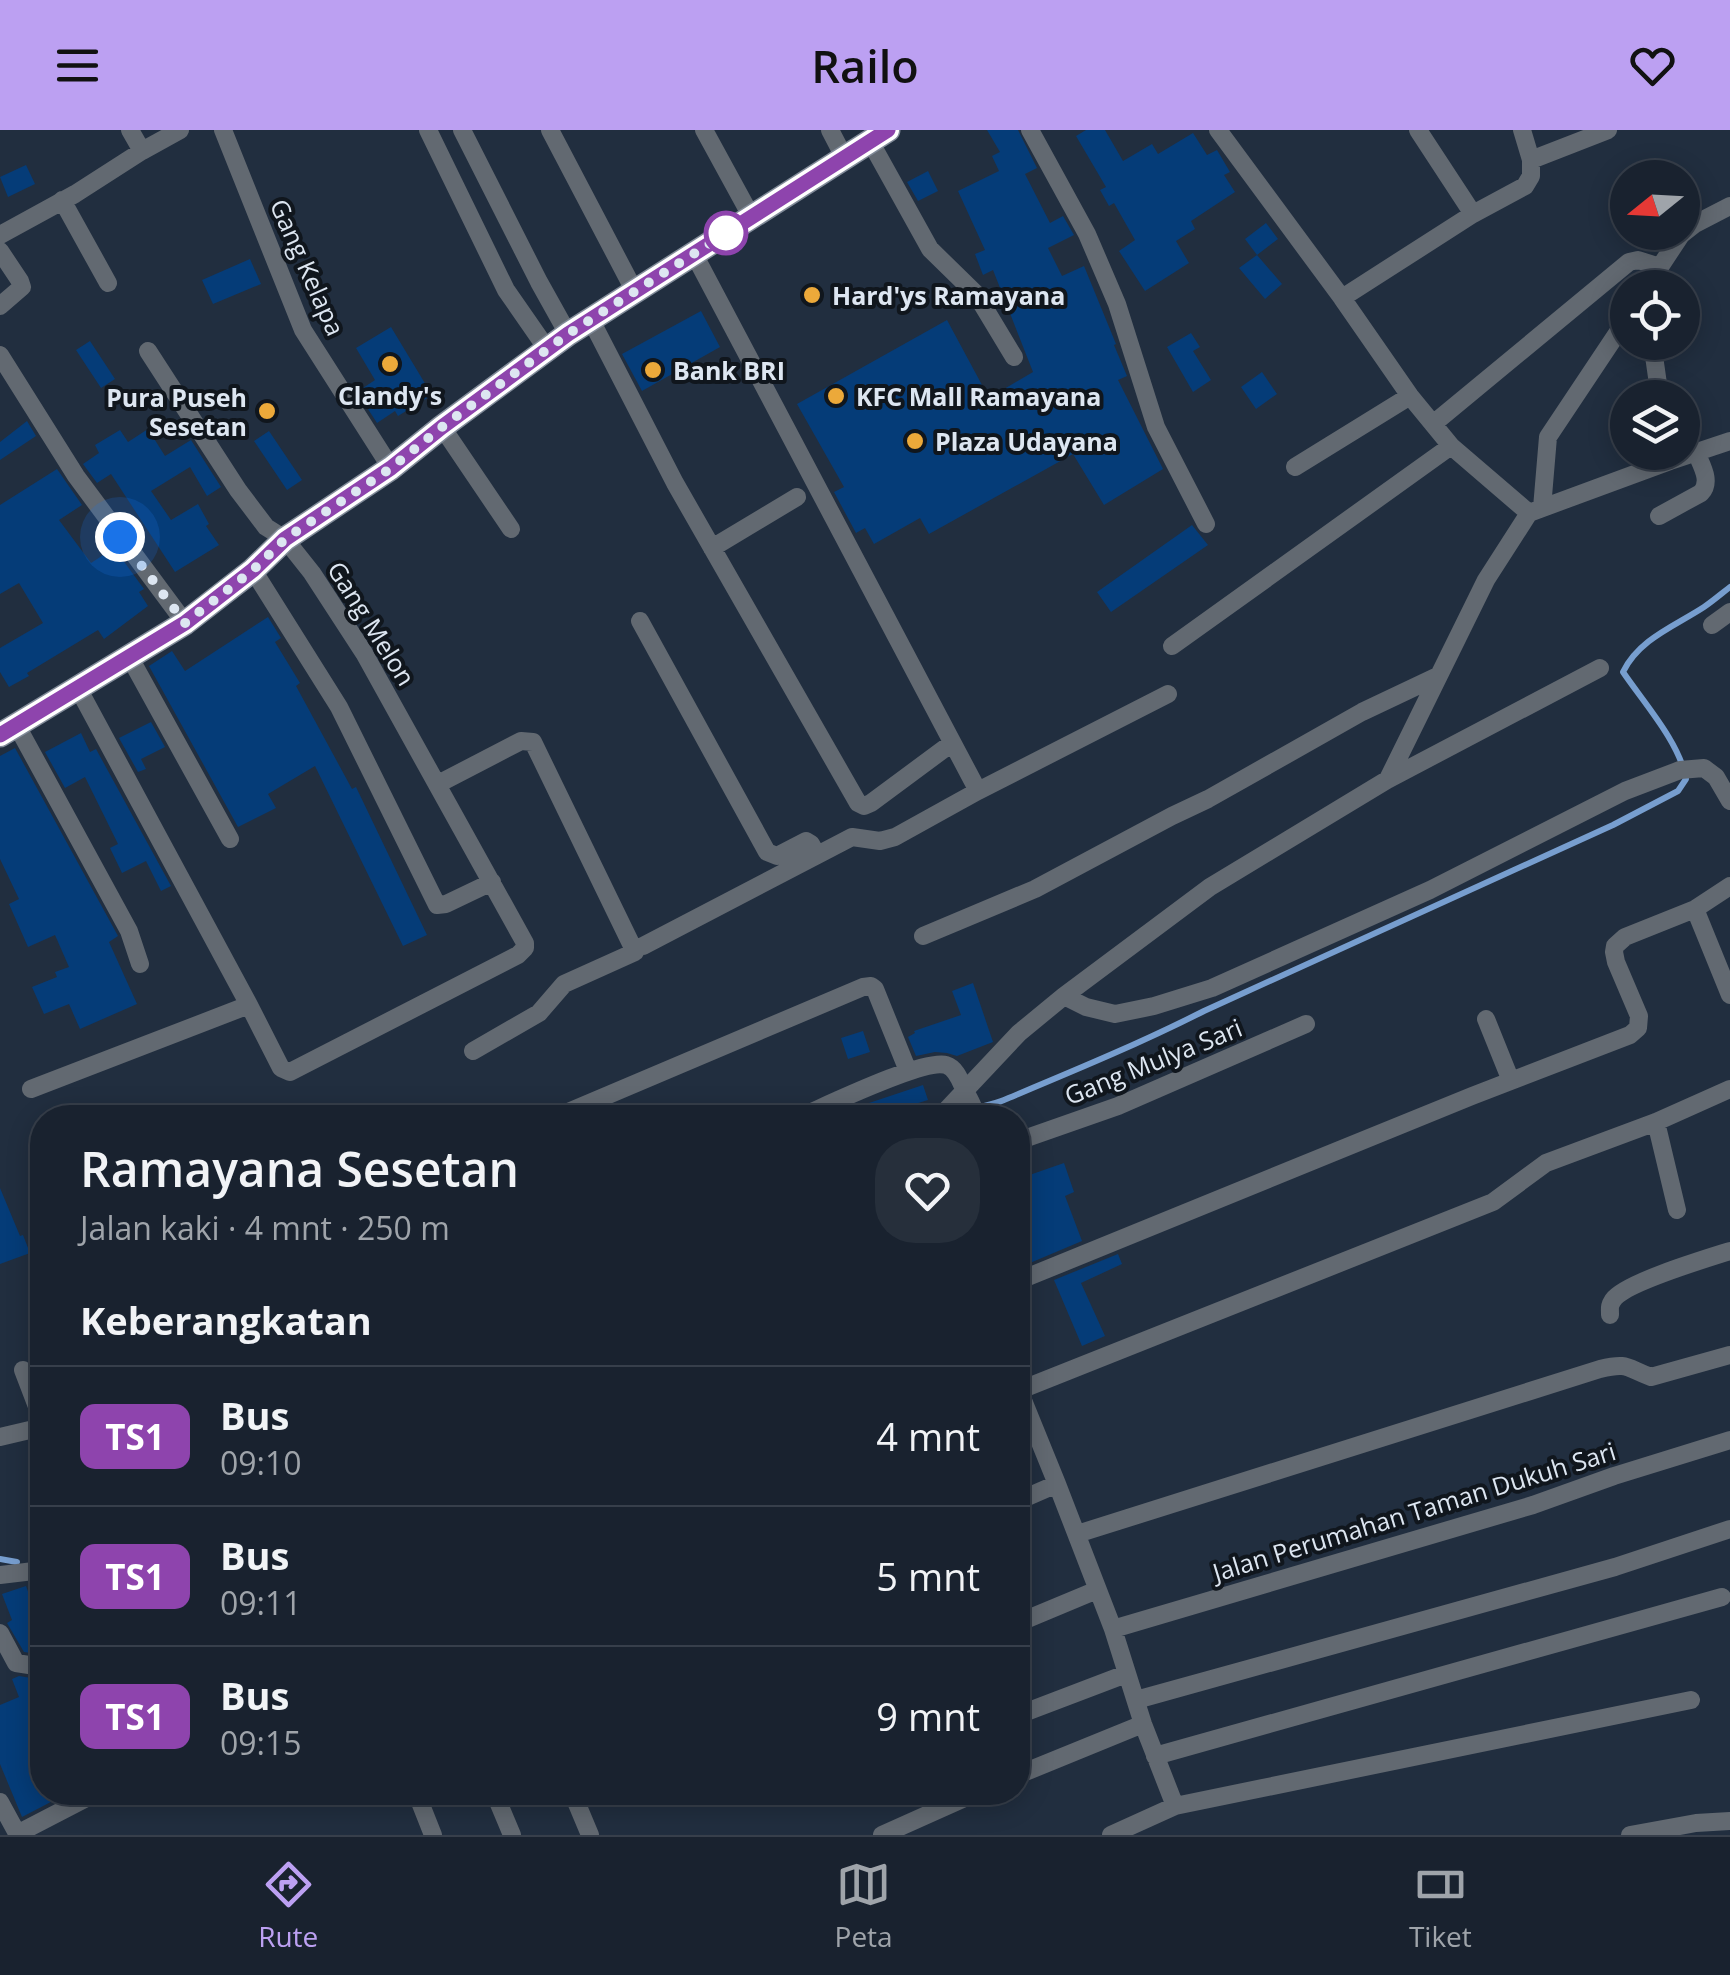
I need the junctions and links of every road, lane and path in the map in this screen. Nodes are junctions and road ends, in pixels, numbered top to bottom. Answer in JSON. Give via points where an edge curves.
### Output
{"nodes":[{"id":1,"x":130,"y":130,"type":"edge"},
{"id":2,"x":180,"y":130,"type":"edge"},
{"id":3,"x":223,"y":130,"type":"edge"},
{"id":4,"x":428,"y":130,"type":"edge"},
{"id":5,"x":462,"y":130,"type":"edge"},
{"id":6,"x":550,"y":130,"type":"edge"},
{"id":7,"x":704,"y":130,"type":"edge"},
{"id":8,"x":830,"y":130,"type":"edge"},
{"id":9,"x":1030,"y":130,"type":"edge"},
{"id":10,"x":1218,"y":130,"type":"edge"},
{"id":11,"x":1418,"y":130,"type":"edge"},
{"id":12,"x":1522,"y":130,"type":"edge"},
{"id":13,"x":1608,"y":130,"type":"edge"},
{"id":14,"x":879,"y":136,"type":"edge"},
{"id":15,"x":142,"y":151,"type":"junction"},
{"id":16,"x":844,"y":157,"type":"junction"},
{"id":17,"x":1532,"y":160,"type":"junction"},
{"id":18,"x":62,"y":200,"type":"junction"},
{"id":19,"x":1730,"y":206,"type":"edge"},
{"id":20,"x":1472,"y":214,"type":"junction"},
{"id":21,"x":751,"y":216,"type":"junction"},
{"id":22,"x":0,"y":235,"type":"edge"},
{"id":23,"x":0,"y":251,"type":"edge"},
{"id":24,"x":694,"y":254,"type":"junction"},
{"id":25,"x":1660,"y":267,"type":"junction"},
{"id":26,"x":1658,"y":270,"type":"edge"},
{"id":27,"x":108,"y":283,"type":"dead end"},
{"id":28,"x":636,"y":292,"type":"junction"},
{"id":29,"x":1342,"y":298,"type":"junction"},
{"id":30,"x":0,"y":306,"type":"edge"},
{"id":31,"x":569,"y":334,"type":"junction"},
{"id":32,"x":1610,"y":344,"type":"edge"},
{"id":33,"x":148,"y":352,"type":"dead end"},
{"id":34,"x":0,"y":355,"type":"edge"},
{"id":35,"x":1014,"y":356,"type":"dead end"},
{"id":36,"x":1410,"y":396,"type":"junction"},
{"id":37,"x":1433,"y":424,"type":"junction"},
{"id":38,"x":442,"y":427,"type":"junction"},
{"id":39,"x":1730,"y":441,"type":"edge"},
{"id":40,"x":1451,"y":446,"type":"junction"},
{"id":41,"x":1700,"y":451,"type":"edge"},
{"id":42,"x":1700,"y":463,"type":"edge"},
{"id":43,"x":1295,"y":466,"type":"dead end"},
{"id":44,"x":391,"y":468,"type":"junction"},
{"id":45,"x":1637,"y":470,"type":"edge"},
{"id":46,"x":798,"y":497,"type":"dead end"},
{"id":47,"x":1535,"y":511,"type":"junction"},
{"id":48,"x":1660,"y":516,"type":"dead end"},
{"id":49,"x":1206,"y":524,"type":"dead end"},
{"id":50,"x":510,"y":528,"type":"dead end"},
{"id":51,"x":285,"y":539,"type":"junction"},
{"id":52,"x":712,"y":548,"type":"junction"},
{"id":53,"x":253,"y":570,"type":"junction"},
{"id":54,"x":1730,"y":612,"type":"edge"},
{"id":55,"x":640,"y":620,"type":"dead end"},
{"id":56,"x":185,"y":623,"type":"junction"},
{"id":57,"x":1712,"y":625,"type":"dead end"},
{"id":58,"x":1172,"y":646,"type":"dead end"},
{"id":59,"x":129,"y":656,"type":"junction"},
{"id":60,"x":1600,"y":668,"type":"dead end"},
{"id":61,"x":1438,"y":676,"type":"junction"},
{"id":62,"x":78,"y":688,"type":"junction"},
{"id":63,"x":1168,"y":694,"type":"dead end"},
{"id":64,"x":8,"y":730,"type":"edge"},
{"id":65,"x":952,"y":743,"type":"junction"},
{"id":66,"x":1387,"y":780,"type":"junction"},
{"id":67,"x":438,"y":784,"type":"junction"},
{"id":68,"x":978,"y":791,"type":"junction"},
{"id":69,"x":1730,"y":801,"type":"edge"},
{"id":70,"x":230,"y":840,"type":"dead end"},
{"id":71,"x":817,"y":856,"type":"junction"},
{"id":72,"x":492,"y":882,"type":"junction"},
{"id":73,"x":1730,"y":886,"type":"edge"},
{"id":74,"x":1695,"y":909,"type":"junction"},
{"id":75,"x":923,"y":936,"type":"dead end"},
{"id":76,"x":642,"y":946,"type":"dead end"},
{"id":77,"x":140,"y":964,"type":"dead end"},
{"id":78,"x":1730,"y":994,"type":"edge"},
{"id":79,"x":1064,"y":996,"type":"junction"},
{"id":80,"x":250,"y":1006,"type":"junction"},
{"id":81,"x":1486,"y":1019,"type":"dead end"},
{"id":82,"x":1306,"y":1024,"type":"dead end"},
{"id":83,"x":473,"y":1051,"type":"dead end"},
{"id":84,"x":908,"y":1071,"type":"junction"},
{"id":85,"x":1511,"y":1081,"type":"junction"},
{"id":86,"x":31,"y":1089,"type":"dead end"},
{"id":87,"x":1729,"y":1094,"type":"edge"},
{"id":88,"x":971,"y":1103,"type":"edge"},
{"id":89,"x":585,"y":1105,"type":"edge"},
{"id":90,"x":828,"y":1105,"type":"edge"},
{"id":91,"x":1656,"y":1122,"type":"junction"},
{"id":92,"x":1030,"y":1137,"type":"edge"},
{"id":93,"x":1677,"y":1210,"type":"dead end"},
{"id":94,"x":1730,"y":1251,"type":"edge"},
{"id":95,"x":1030,"y":1276,"type":"edge"},
{"id":96,"x":1610,"y":1315,"type":"dead end"},
{"id":97,"x":1730,"y":1355,"type":"edge"},
{"id":98,"x":23,"y":1370,"type":"dead end"},
{"id":99,"x":30,"y":1389,"type":"edge"},
{"id":100,"x":1030,"y":1394,"type":"edge"},
{"id":101,"x":1030,"y":1421,"type":"edge"},
{"id":102,"x":30,"y":1430,"type":"edge"},
{"id":103,"x":0,"y":1437,"type":"edge"},
{"id":104,"x":1730,"y":1440,"type":"edge"},
{"id":105,"x":1057,"y":1484,"type":"junction"},
{"id":106,"x":1030,"y":1496,"type":"edge"},
{"id":107,"x":1730,"y":1529,"type":"edge"},
{"id":108,"x":1077,"y":1534,"type":"junction"},
{"id":109,"x":30,"y":1571,"type":"edge"},
{"id":110,"x":0,"y":1575,"type":"edge"},
{"id":111,"x":1097,"y":1590,"type":"junction"},
{"id":112,"x":1722,"y":1598,"type":"dead end"},
{"id":113,"x":1030,"y":1618,"type":"edge"},
{"id":114,"x":1113,"y":1629,"type":"junction"},
{"id":115,"x":0,"y":1633,"type":"edge"},
{"id":116,"x":30,"y":1665,"type":"edge"},
{"id":117,"x":1126,"y":1674,"type":"junction"},
{"id":118,"x":1136,"y":1700,"type":"junction"},
{"id":119,"x":1691,"y":1700,"type":"dead end"},
{"id":120,"x":1030,"y":1711,"type":"edge"},
{"id":121,"x":1142,"y":1724,"type":"junction"},
{"id":122,"x":1156,"y":1756,"type":"junction"},
{"id":123,"x":1030,"y":1770,"type":"edge"},
{"id":124,"x":0,"y":1802,"type":"edge"},
{"id":125,"x":74,"y":1805,"type":"edge"},
{"id":126,"x":421,"y":1805,"type":"edge"},
{"id":127,"x":499,"y":1805,"type":"edge"},
{"id":128,"x":577,"y":1805,"type":"edge"},
{"id":129,"x":949,"y":1805,"type":"edge"},
{"id":130,"x":1175,"y":1806,"type":"junction"},
{"id":131,"x":1730,"y":1821,"type":"edge"},
{"id":132,"x":1698,"y":1829,"type":"edge"},
{"id":133,"x":18,"y":1835,"type":"edge"},
{"id":134,"x":433,"y":1835,"type":"edge"},
{"id":135,"x":512,"y":1835,"type":"edge"},
{"id":136,"x":590,"y":1835,"type":"edge"},
{"id":137,"x":882,"y":1835,"type":"edge"},
{"id":138,"x":1113,"y":1835,"type":"edge"},
{"id":139,"x":1630,"y":1835,"type":"edge"}],
"edges":[{"from":1,"to":15,"type":"street"},
{"from":2,"to":15,"type":"street"},
{"from":3,"to":44,"type":"street","name":"Gang Kelapa","via":[[303,330]]},
{"from":4,"to":31,"type":"street","via":[[506,290]]},
{"from":5,"to":31,"type":"street"},
{"from":6,"to":28,"type":"street"},
{"from":7,"to":21,"type":"street"},
{"from":8,"to":16,"type":"street"},
{"from":9,"to":49,"type":"street","via":[[1087,234],[1156,428]]},
{"from":10,"to":29,"type":"street"},
{"from":11,"to":20,"type":"street"},
{"from":12,"to":17,"type":"street"},
{"from":13,"to":17,"type":"street"},
{"from":14,"to":16,"type":"main road"},
{"from":14,"to":35,"type":"street","via":[[930,248],[976,294]]},
{"from":15,"to":18,"type":"street"},
{"from":16,"to":21,"type":"main road"},
{"from":17,"to":20,"type":"street","via":[[1525,186]]},
{"from":18,"to":22,"type":"street"},
{"from":18,"to":27,"type":"street"},
{"from":19,"to":25,"type":"street","via":[[1694,224]]},
{"from":20,"to":29,"type":"street"},
{"from":21,"to":24,"type":"main road"},
{"from":23,"to":30,"type":"street","via":[[22,287]]},
{"from":24,"to":28,"type":"main road"},
{"from":24,"to":65,"type":"street"},
{"from":25,"to":26,"type":"street"},
{"from":25,"to":37,"type":"street","via":[[1629,262]]},
{"from":28,"to":31,"type":"main road"},
{"from":29,"to":36,"type":"street"},
{"from":31,"to":38,"type":"main road"},
{"from":31,"to":52,"type":"street","via":[[666,466]]},
{"from":32,"to":47,"type":"street","via":[[1548,438]]},
{"from":33,"to":51,"type":"street","name":"Gang Melon","via":[[238,490],[266,527]]},
{"from":34,"to":56,"type":"street","via":[[84,488]]},
{"from":36,"to":37,"type":"street"},
{"from":36,"to":43,"type":"street"},
{"from":37,"to":40,"type":"street"},
{"from":38,"to":44,"type":"main road"},
{"from":38,"to":50,"type":"street"},
{"from":39,"to":41,"type":"street"},
{"from":40,"to":47,"type":"street"},
{"from":40,"to":58,"type":"street"},
{"from":42,"to":48,"type":"street","via":[[1706,488]]},
{"from":44,"to":51,"type":"main road"},
{"from":45,"to":47,"type":"street"},
{"from":46,"to":52,"type":"street"},
{"from":47,"to":61,"type":"street","via":[[1486,580]]},
{"from":51,"to":53,"type":"main road"},
{"from":51,"to":67,"type":"street","name":"Gang Melon","via":[[364,654]]},
{"from":52,"to":65,"type":"street","via":[[858,803],[870,803]]},
{"from":53,"to":56,"type":"main road"},
{"from":53,"to":72,"type":"street","via":[[339,707],[437,905]]},
{"from":54,"to":57,"type":"street"},
{"from":55,"to":71,"type":"street","via":[[767,852],[777,856],[806,841]]},
{"from":56,"to":59,"type":"main road"},
{"from":59,"to":62,"type":"main road"},
{"from":59,"to":70,"type":"street"},
{"from":60,"to":66,"type":"street"},
{"from":61,"to":66,"type":"street"},
{"from":61,"to":75,"type":"street","via":[[1035,889]]},
{"from":62,"to":64,"type":"main road"},
{"from":62,"to":80,"type":"street"},
{"from":63,"to":68,"type":"street"},
{"from":64,"to":77,"type":"street","via":[[129,931]]},
{"from":65,"to":68,"type":"street"},
{"from":66,"to":79,"type":"street","via":[[1210,887]]},
{"from":67,"to":72,"type":"street","name":"Gang Melon"},
{"from":67,"to":83,"type":"street","via":[[521,741],[532,742],[635,952],[564,984],[540,1014]]},
{"from":68,"to":71,"type":"street","via":[[896,837],[852,837]]},
{"from":69,"to":79,"type":"street","via":[[1704,768],[1680,770],[1212,988],[1115,1014]]},
{"from":71,"to":76,"type":"street"},
{"from":72,"to":80,"type":"street","name":"Gang Melon","via":[[525,943],[523,951],[294,1071],[281,1068]]},
{"from":73,"to":74,"type":"street"},
{"from":74,"to":78,"type":"street"},
{"from":74,"to":85,"type":"street","via":[[1615,946],[1638,1028]]},
{"from":79,"to":88,"type":"street","via":[[1019,1033]]},
{"from":80,"to":86,"type":"street"},
{"from":81,"to":85,"type":"street"},
{"from":82,"to":92,"type":"street","name":"Gang Mulya Sari"},
{"from":84,"to":88,"type":"street","via":[[945,1064]]},
{"from":84,"to":89,"type":"street","via":[[871,986]]},
{"from":84,"to":90,"type":"street"},
{"from":85,"to":95,"type":"street"},
{"from":87,"to":91,"type":"street"},
{"from":91,"to":93,"type":"street"},
{"from":91,"to":100,"type":"street","via":[[1546,1164],[1493,1202]]},
{"from":94,"to":96,"type":"street","via":[[1631,1287],[1615,1297]]},
{"from":97,"to":108,"type":"street","via":[[1651,1378],[1618,1364]]},
{"from":98,"to":99,"type":"street"},
{"from":101,"to":105,"type":"street"},
{"from":102,"to":103,"type":"street"},
{"from":104,"to":114,"type":"street","name":"Jalan Perumahan Taman Dukuh Sari"},
{"from":105,"to":106,"type":"street"},
{"from":105,"to":108,"type":"street"},
{"from":107,"to":118,"type":"street"},
{"from":108,"to":111,"type":"street"},
{"from":109,"to":110,"type":"street"},
{"from":111,"to":113,"type":"street"},
{"from":111,"to":114,"type":"street"},
{"from":112,"to":122,"type":"street"},
{"from":114,"to":117,"type":"street"},
{"from":115,"to":116,"type":"street","via":[[16,1663]]},
{"from":117,"to":118,"type":"street"},
{"from":117,"to":120,"type":"street"},
{"from":118,"to":121,"type":"street"},
{"from":119,"to":130,"type":"street"},
{"from":121,"to":122,"type":"street"},
{"from":121,"to":123,"type":"street"},
{"from":122,"to":130,"type":"street"},
{"from":124,"to":133,"type":"street"},
{"from":125,"to":133,"type":"street"},
{"from":126,"to":134,"type":"street"},
{"from":127,"to":135,"type":"street"},
{"from":128,"to":136,"type":"street"},
{"from":129,"to":137,"type":"street"},
{"from":130,"to":138,"type":"street"},
{"from":131,"to":132,"type":"street"},
{"from":132,"to":139,"type":"street"}]}
